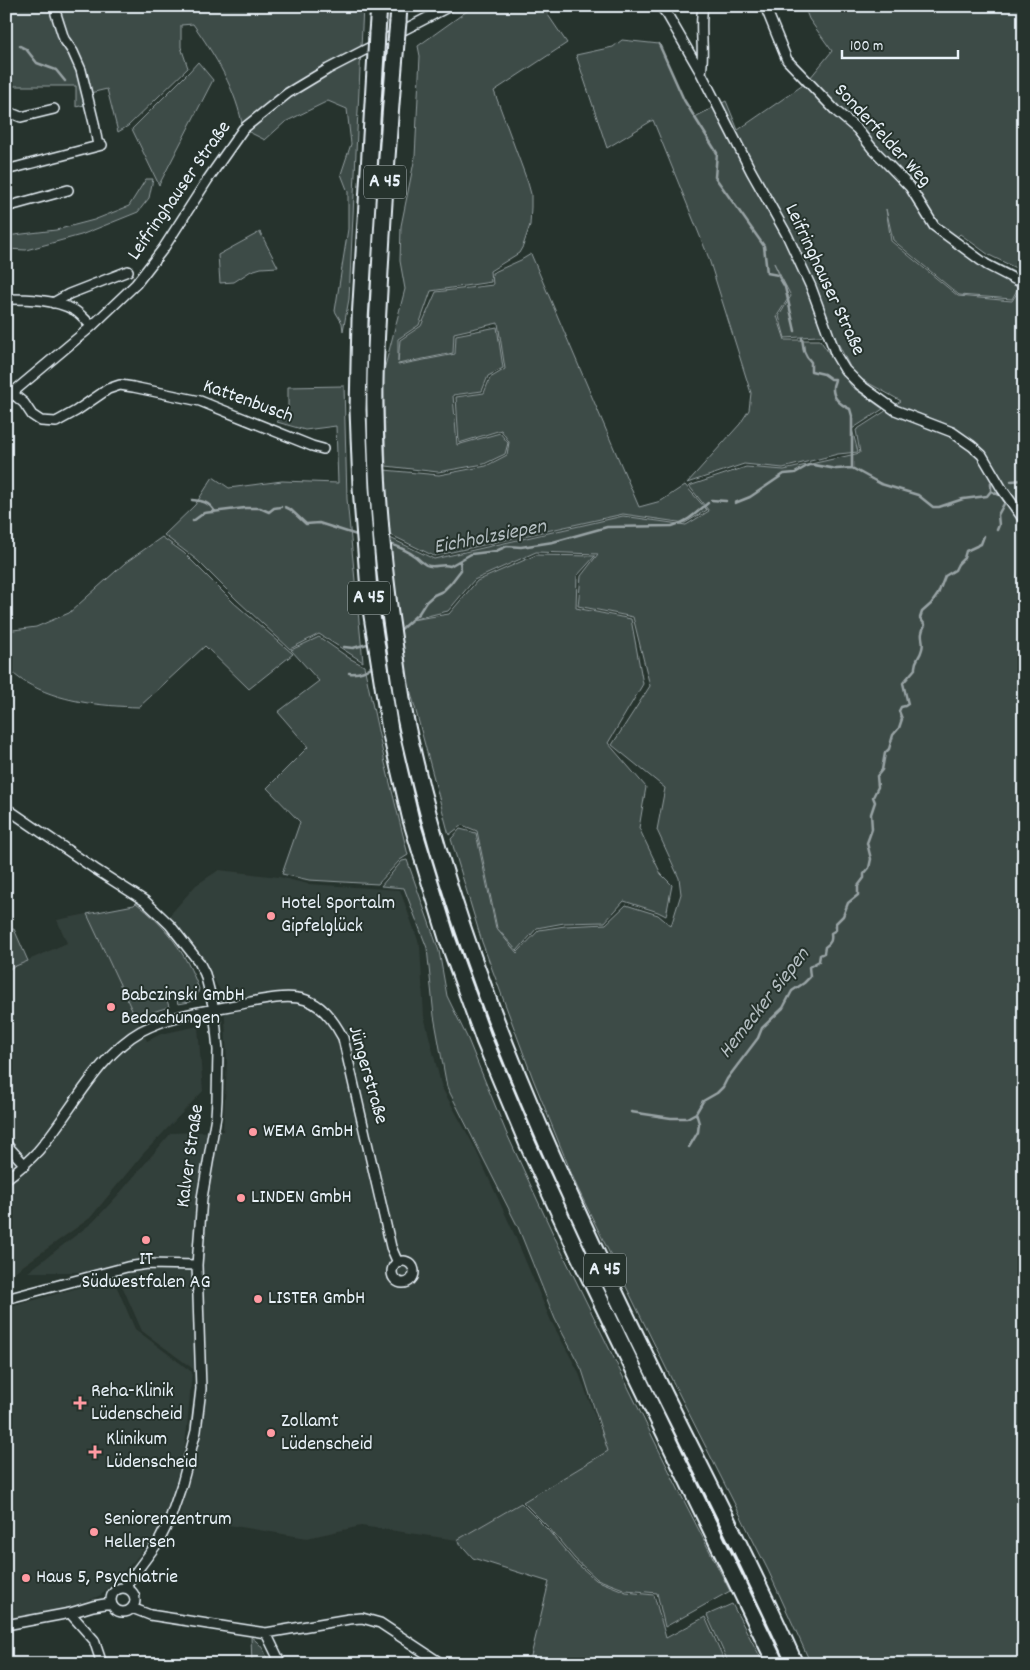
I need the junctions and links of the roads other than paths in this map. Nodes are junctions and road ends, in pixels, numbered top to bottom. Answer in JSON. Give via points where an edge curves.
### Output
{"nodes":[{"id":1,"x":379,"y":6,"type":"edge"},
{"id":2,"x":399,"y":6,"type":"edge"},
{"id":3,"x":450,"y":6,"type":"edge"},
{"id":4,"x":660,"y":6,"type":"edge"},
{"id":5,"x":703,"y":6,"type":"edge"},
{"id":6,"x":766,"y":6,"type":"edge"},
{"id":7,"x":56,"y":14,"type":"dead end"},
{"id":8,"x":701,"y":73,"type":"junction"},
{"id":9,"x":54,"y":109,"type":"dead end"},
{"id":10,"x":6,"y":111,"type":"edge"},
{"id":11,"x":6,"y":170,"type":"edge"},
{"id":12,"x":68,"y":190,"type":"dead end"},
{"id":13,"x":6,"y":206,"type":"edge"},
{"id":14,"x":128,"y":271,"type":"dead end"},
{"id":15,"x":1024,"y":284,"type":"edge"},
{"id":16,"x":6,"y":299,"type":"edge"},
{"id":17,"x":53,"y":303,"type":"junction"},
{"id":18,"x":92,"y":326,"type":"junction"},
{"id":19,"x":9,"y":396,"type":"edge"},
{"id":20,"x":324,"y":449,"type":"dead end"},
{"id":21,"x":1024,"y":520,"type":"edge"},
{"id":22,"x":6,"y":808,"type":"edge"},
{"id":23,"x":214,"y":1009,"type":"junction"},
{"id":24,"x":6,"y":1144,"type":"edge"},
{"id":25,"x":25,"y":1165,"type":"junction"},
{"id":26,"x":6,"y":1179,"type":"edge"},
{"id":27,"x":398,"y":1263,"type":"dead end"},
{"id":28,"x":197,"y":1265,"type":"junction"},
{"id":29,"x":6,"y":1299,"type":"edge"},
{"id":30,"x":124,"y":1588,"type":"junction"},
{"id":31,"x":111,"y":1603,"type":"junction"},
{"id":32,"x":132,"y":1608,"type":"junction"},
{"id":33,"x":70,"y":1613,"type":"junction"},
{"id":34,"x":6,"y":1625,"type":"edge"},
{"id":35,"x":266,"y":1633,"type":"junction"},
{"id":36,"x":102,"y":1664,"type":"edge"},
{"id":37,"x":281,"y":1664,"type":"edge"},
{"id":38,"x":442,"y":1664,"type":"edge"},
{"id":39,"x":776,"y":1664,"type":"edge"},
{"id":40,"x":795,"y":1664,"type":"edge"}],
"edges":[{"from":1,"to":39,"type":"highway","number":"A 45","bridge":true,"via":[[360,320],[358,410],[361,487],[370,603],[392,739],[411,820],[447,938],[484,1040],[528,1145]]},
{"from":2,"to":40,"type":"highway","number":"A 45","bridge":true,"via":[[384,194],[375,408],[378,500],[388,603],[405,712],[421,786],[466,939],[533,1113]]},
{"from":3,"to":18,"type":"street","name":"Leifringhauser Straße","via":[[322,72],[288,93],[243,129],[159,255],[136,284]]},
{"from":4,"to":8,"type":"street","name":"Leifringhauser Straße"},
{"from":5,"to":8,"type":"street","name":"Leifringhauser Straße"},
{"from":6,"to":15,"type":"street","name":"Sonderfelder Weg","via":[[787,60],[910,187],[934,226],[987,265]]},
{"from":7,"to":11,"type":"street","via":[[64,39],[82,70],[100,145]]},
{"from":8,"to":21,"type":"street","name":"Leifringhauser Straße","via":[[787,235],[845,370],[895,410],[952,432],[972,446],[982,455]]},
{"from":9,"to":10,"type":"street","via":[[21,117]]},
{"from":12,"to":13,"type":"street"},
{"from":14,"to":17,"type":"street","name":"Leifringhauser Straße"},
{"from":16,"to":17,"type":"street"},
{"from":17,"to":18,"type":"street","via":[[74,310]]},
{"from":18,"to":19,"type":"street"},
{"from":19,"to":20,"type":"street","name":"Kattenbusch","via":[[24,404],[41,421],[56,422],[108,389],[120,385],[200,401]]},
{"from":22,"to":23,"type":"street","name":"Kalver Straße","via":[[145,901],[170,925],[199,962]]},
{"from":23,"to":25,"type":"street","name":"Jüngerstraße","via":[[157,1024],[118,1048]]},
{"from":23,"to":27,"type":"street","name":"Jüngerstraße","via":[[279,997],[300,998],[318,1006],[334,1022],[343,1038],[391,1247]]},
{"from":23,"to":28,"type":"street","name":"Kalver Straße","via":[[218,1050],[216,1116],[202,1198]]},
{"from":24,"to":25,"type":"street"},
{"from":25,"to":26,"type":"street","name":"Jüngerstraße"},
{"from":28,"to":29,"type":"street","via":[[138,1265]]},
{"from":28,"to":30,"type":"street","name":"Kalver Straße","via":[[201,1389],[196,1431],[170,1519],[159,1541]]},
{"from":30,"to":31,"type":"street","via":[[114,1592]]},
{"from":30,"to":32,"type":"street","via":[[134,1595]]},
{"from":31,"to":32,"type":"street","via":[[120,1612]]},
{"from":31,"to":33,"type":"street"},
{"from":32,"to":35,"type":"street","via":[[150,1615]]},
{"from":33,"to":34,"type":"street"},
{"from":33,"to":36,"type":"street","via":[[94,1640]]},
{"from":35,"to":37,"type":"street"},
{"from":35,"to":38,"type":"street","via":[[362,1618],[380,1623]]}]}
